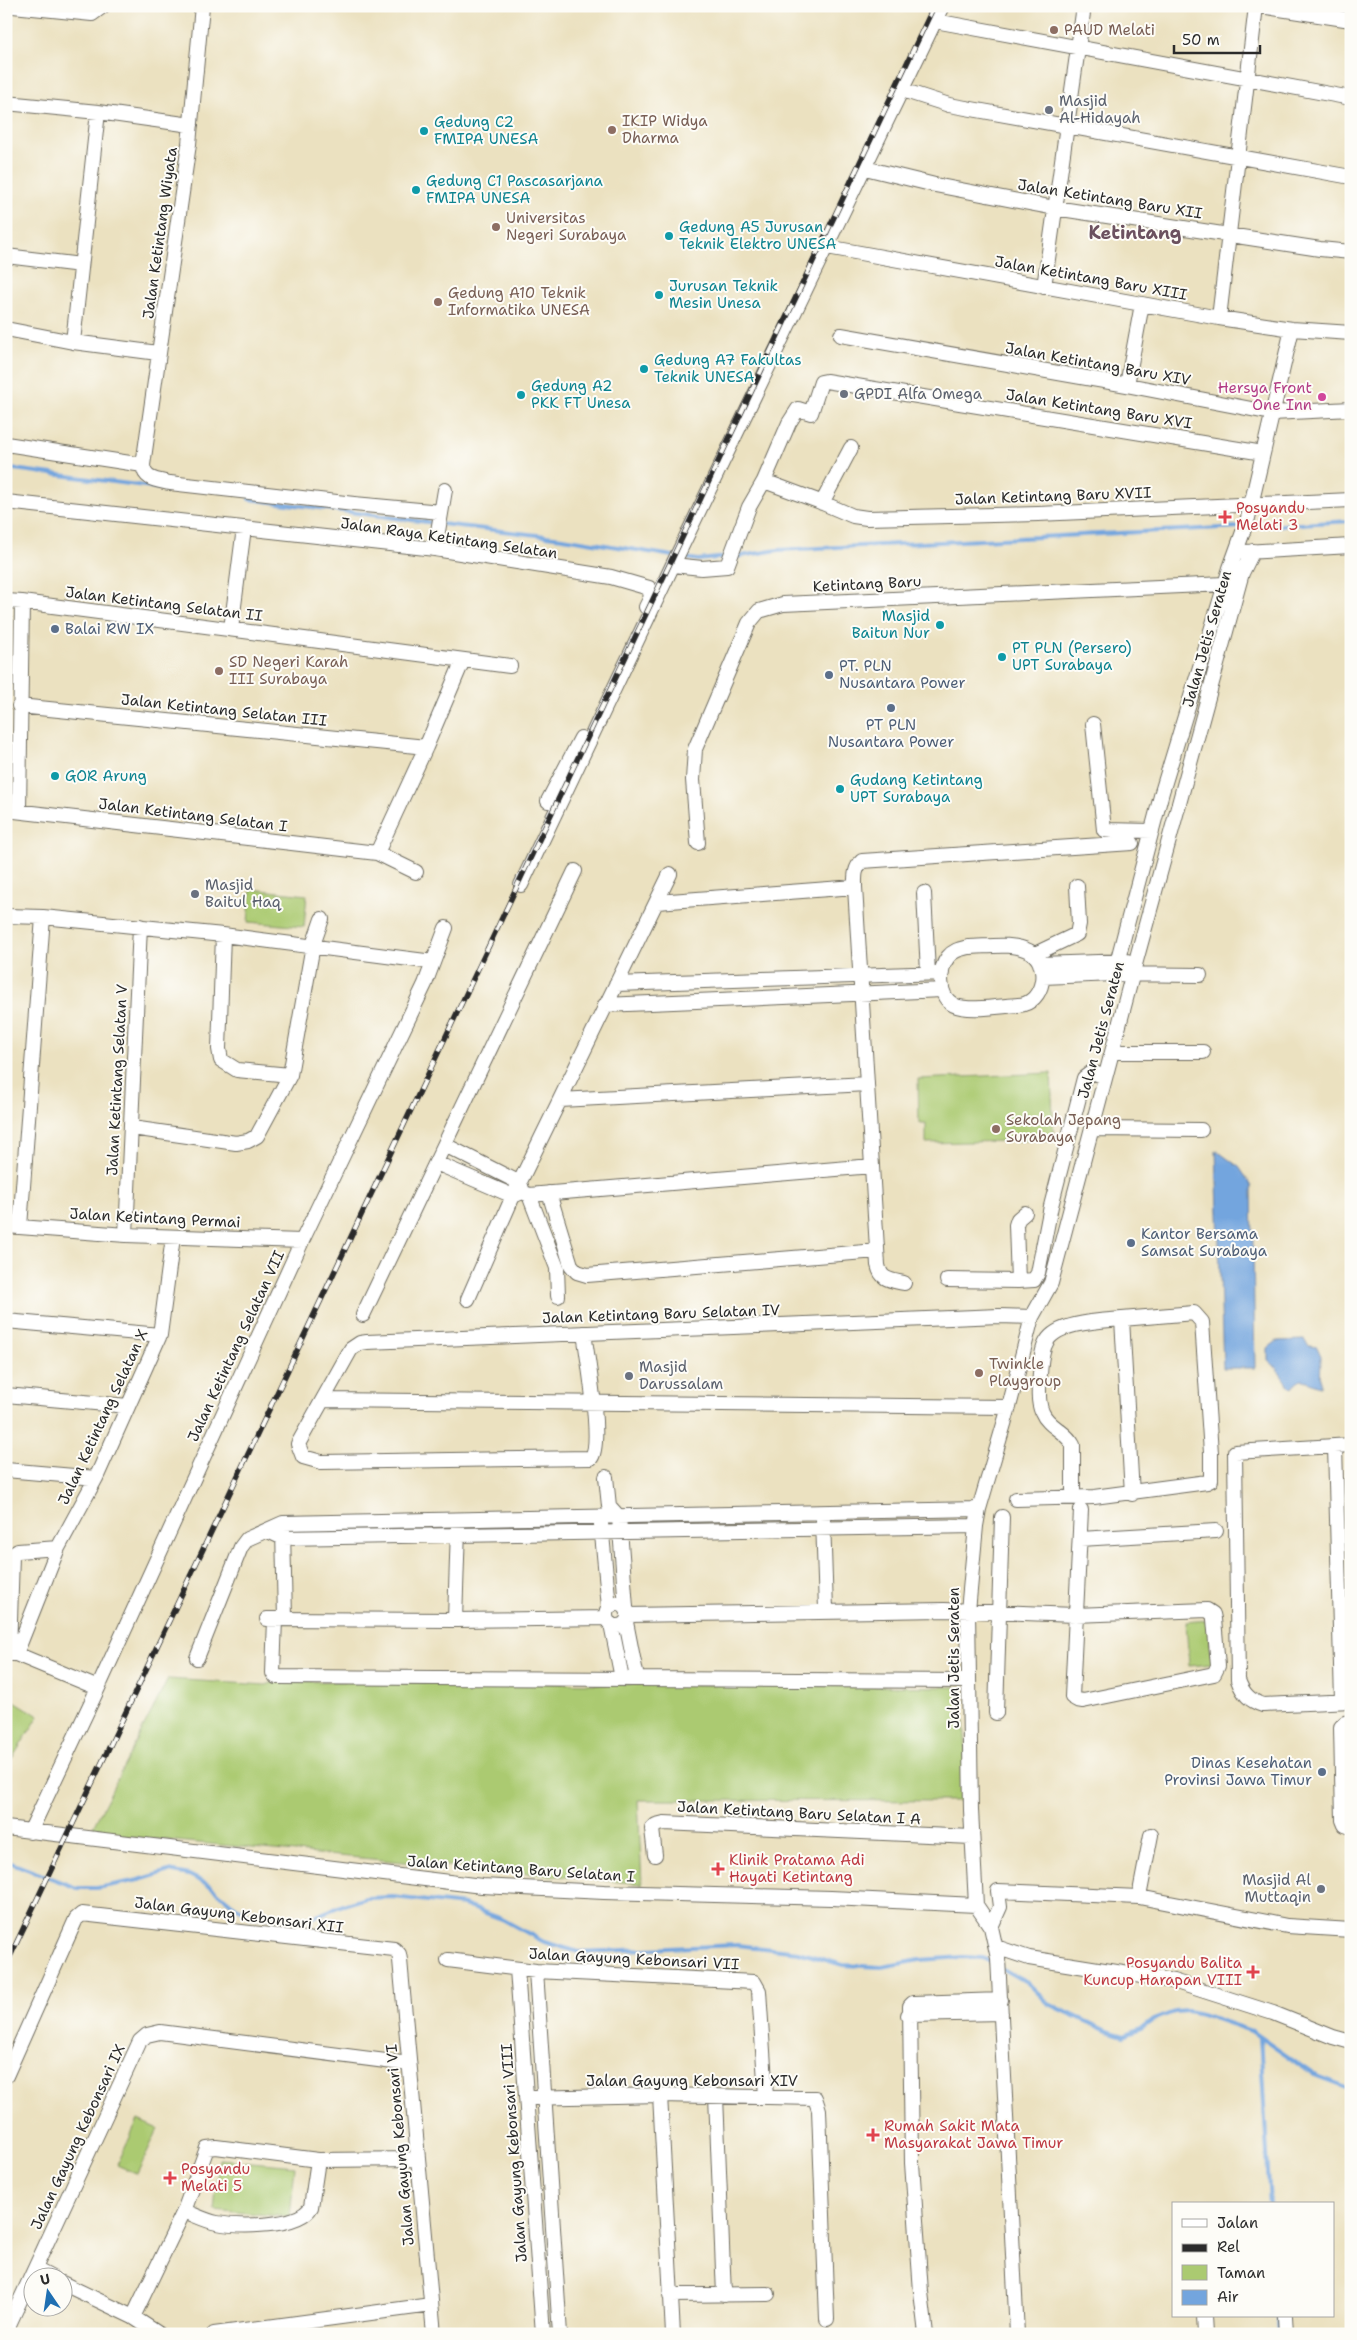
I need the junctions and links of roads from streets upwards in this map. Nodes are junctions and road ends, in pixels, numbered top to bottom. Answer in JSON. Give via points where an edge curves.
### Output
{"nodes":[{"id":1,"x":15,"y":6,"type":"edge"},
{"id":2,"x":103,"y":6,"type":"edge"},
{"id":3,"x":202,"y":6,"type":"edge"},
{"id":4,"x":942,"y":6,"type":"edge"},
{"id":5,"x":1084,"y":6,"type":"edge"},
{"id":6,"x":1258,"y":6,"type":"edge"},
{"id":7,"x":1351,"y":20,"type":"edge"},
{"id":8,"x":935,"y":21,"type":"junction"},
{"id":9,"x":1078,"y":48,"type":"junction"},
{"id":10,"x":1248,"y":80,"type":"junction"},
{"id":11,"x":902,"y":90,"type":"junction"},
{"id":12,"x":1351,"y":98,"type":"edge"},
{"id":13,"x":7,"y":107,"type":"edge"},
{"id":14,"x":98,"y":112,"type":"junction"},
{"id":15,"x":191,"y":125,"type":"junction"},
{"id":16,"x":1067,"y":126,"type":"junction"},
{"id":17,"x":1238,"y":157,"type":"junction"},
{"id":18,"x":865,"y":168,"type":"junction"},
{"id":19,"x":1351,"y":177,"type":"edge"},
{"id":20,"x":1055,"y":208,"type":"junction"},
{"id":21,"x":1229,"y":235,"type":"junction"},
{"id":22,"x":827,"y":248,"type":"junction"},
{"id":23,"x":1351,"y":252,"type":"edge"},
{"id":24,"x":6,"y":256,"type":"edge"},
{"id":25,"x":81,"y":265,"type":"junction"},
{"id":26,"x":1044,"y":286,"type":"junction"},
{"id":27,"x":1142,"y":304,"type":"junction"},
{"id":28,"x":1219,"y":318,"type":"junction"},
{"id":29,"x":6,"y":329,"type":"edge"},
{"id":30,"x":1292,"y":329,"type":"junction"},
{"id":31,"x":1351,"y":333,"type":"edge"},
{"id":32,"x":841,"y":335,"type":"dead end"},
{"id":33,"x":73,"y":342,"type":"junction"},
{"id":34,"x":158,"y":353,"type":"junction"},
{"id":35,"x":1127,"y":384,"type":"junction"},
{"id":36,"x":1351,"y":409,"type":"edge"},
{"id":37,"x":1272,"y":413,"type":"junction"},
{"id":38,"x":6,"y":444,"type":"edge"},
{"id":39,"x":851,"y":448,"type":"dead end"},
{"id":40,"x":1263,"y":453,"type":"junction"},
{"id":41,"x":143,"y":465,"type":"junction"},
{"id":42,"x":764,"y":481,"type":"junction"},
{"id":43,"x":445,"y":490,"type":"dead end"},
{"id":44,"x":1351,"y":500,"type":"edge"},
{"id":45,"x":6,"y":502,"type":"edge"},
{"id":46,"x":822,"y":503,"type":"junction"},
{"id":47,"x":1250,"y":511,"type":"junction"},
{"id":48,"x":440,"y":517,"type":"junction"},
{"id":49,"x":244,"y":528,"type":"junction"},
{"id":50,"x":435,"y":544,"type":"junction"},
{"id":51,"x":1351,"y":546,"type":"edge"},
{"id":52,"x":1238,"y":548,"type":"junction"},
{"id":53,"x":1253,"y":551,"type":"junction"},
{"id":54,"x":674,"y":562,"type":"junction"},
{"id":55,"x":1225,"y":584,"type":"junction"},
{"id":56,"x":6,"y":601,"type":"edge"},
{"id":57,"x":22,"y":602,"type":"junction"},
{"id":58,"x":231,"y":629,"type":"junction"},
{"id":59,"x":463,"y":660,"type":"junction"},
{"id":60,"x":510,"y":666,"type":"dead end"},
{"id":61,"x":19,"y":706,"type":"junction"},
{"id":62,"x":1093,"y":724,"type":"dead end"},
{"id":63,"x":426,"y":747,"type":"junction"},
{"id":64,"x":548,"y":801,"type":"dead end"},
{"id":65,"x":13,"y":811,"type":"edge"},
{"id":66,"x":1152,"y":831,"type":"junction"},
{"id":67,"x":698,"y":843,"type":"dead end"},
{"id":68,"x":1132,"y":843,"type":"dead end"},
{"id":69,"x":377,"y":853,"type":"junction"},
{"id":70,"x":575,"y":871,"type":"dead end"},
{"id":71,"x":416,"y":872,"type":"dead end"},
{"id":72,"x":670,"y":874,"type":"dead end"},
{"id":73,"x":521,"y":884,"type":"dead end"},
{"id":74,"x":1077,"y":886,"type":"dead end"},
{"id":75,"x":855,"y":887,"type":"junction"},
{"id":76,"x":924,"y":893,"type":"dead end"},
{"id":77,"x":657,"y":902,"type":"junction"},
{"id":78,"x":6,"y":916,"type":"edge"},
{"id":79,"x":43,"y":917,"type":"junction"},
{"id":80,"x":322,"y":919,"type":"dead end"},
{"id":81,"x":140,"y":926,"type":"junction"},
{"id":82,"x":446,"y":928,"type":"dead end"},
{"id":83,"x":223,"y":934,"type":"junction"},
{"id":84,"x":313,"y":945,"type":"junction"},
{"id":85,"x":433,"y":962,"type":"junction"},
{"id":86,"x":1039,"y":965,"type":"junction"},
{"id":87,"x":1116,"y":968,"type":"junction"},
{"id":88,"x":1134,"y":968,"type":"junction"},
{"id":89,"x":935,"y":973,"type":"junction"},
{"id":90,"x":860,"y":975,"type":"junction"},
{"id":91,"x":1200,"y":975,"type":"dead end"},
{"id":92,"x":616,"y":984,"type":"junction"},
{"id":93,"x":942,"y":990,"type":"junction"},
{"id":94,"x":861,"y":994,"type":"junction"},
{"id":95,"x":606,"y":1004,"type":"junction"},
{"id":96,"x":1112,"y":1052,"type":"junction"},
{"id":97,"x":1203,"y":1052,"type":"dead end"},
{"id":98,"x":290,"y":1075,"type":"junction"},
{"id":99,"x":1105,"y":1077,"type":"junction"},
{"id":100,"x":867,"y":1084,"type":"junction"},
{"id":101,"x":560,"y":1100,"type":"junction"},
{"id":102,"x":132,"y":1128,"type":"junction"},
{"id":103,"x":1092,"y":1129,"type":"junction"},
{"id":104,"x":1201,"y":1130,"type":"dead end"},
{"id":105,"x":445,"y":1145,"type":"junction"},
{"id":106,"x":436,"y":1164,"type":"junction"},
{"id":107,"x":872,"y":1166,"type":"junction"},
{"id":108,"x":521,"y":1191,"type":"junction"},
{"id":109,"x":549,"y":1193,"type":"junction"},
{"id":110,"x":1025,"y":1213,"type":"dead end"},
{"id":111,"x":13,"y":1226,"type":"edge"},
{"id":112,"x":126,"y":1235,"type":"junction"},
{"id":113,"x":172,"y":1237,"type":"junction"},
{"id":114,"x":302,"y":1241,"type":"junction"},
{"id":115,"x":877,"y":1250,"type":"junction"},
{"id":116,"x":947,"y":1280,"type":"dead end"},
{"id":117,"x":1018,"y":1281,"type":"junction"},
{"id":118,"x":904,"y":1283,"type":"dead end"},
{"id":119,"x":558,"y":1296,"type":"dead end"},
{"id":120,"x":468,"y":1300,"type":"dead end"},
{"id":121,"x":363,"y":1315,"type":"dead end"},
{"id":122,"x":1032,"y":1317,"type":"junction"},
{"id":123,"x":1122,"y":1319,"type":"junction"},
{"id":124,"x":6,"y":1321,"type":"edge"},
{"id":125,"x":584,"y":1333,"type":"junction"},
{"id":126,"x":160,"y":1335,"type":"junction"},
{"id":127,"x":6,"y":1394,"type":"edge"},
{"id":128,"x":323,"y":1400,"type":"junction"},
{"id":129,"x":594,"y":1402,"type":"junction"},
{"id":130,"x":128,"y":1406,"type":"junction"},
{"id":131,"x":1009,"y":1407,"type":"junction"},
{"id":132,"x":1351,"y":1445,"type":"edge"},
{"id":133,"x":1335,"y":1446,"type":"junction"},
{"id":134,"x":1235,"y":1452,"type":"junction"},
{"id":135,"x":1211,"y":1453,"type":"junction"},
{"id":136,"x":6,"y":1470,"type":"edge"},
{"id":137,"x":606,"y":1477,"type":"dead end"},
{"id":138,"x":96,"y":1478,"type":"junction"},
{"id":139,"x":1073,"y":1490,"type":"dead end"},
{"id":140,"x":1132,"y":1494,"type":"junction"},
{"id":141,"x":1016,"y":1499,"type":"dead end"},
{"id":142,"x":609,"y":1506,"type":"junction"},
{"id":143,"x":978,"y":1509,"type":"junction"},
{"id":144,"x":1081,"y":1510,"type":"dead end"},
{"id":145,"x":823,"y":1513,"type":"junction"},
{"id":146,"x":1002,"y":1517,"type":"dead end"},
{"id":147,"x":458,"y":1520,"type":"junction"},
{"id":148,"x":283,"y":1523,"type":"junction"},
{"id":149,"x":601,"y":1524,"type":"junction"},
{"id":150,"x":620,"y":1524,"type":"junction"},
{"id":151,"x":976,"y":1526,"type":"junction"},
{"id":152,"x":822,"y":1528,"type":"junction"},
{"id":153,"x":268,"y":1531,"type":"junction"},
{"id":154,"x":1216,"y":1531,"type":"dead end"},
{"id":155,"x":458,"y":1535,"type":"junction"},
{"id":156,"x":283,"y":1538,"type":"junction"},
{"id":157,"x":1080,"y":1539,"type":"junction"},
{"id":158,"x":58,"y":1548,"type":"junction"},
{"id":159,"x":826,"y":1610,"type":"junction"},
{"id":160,"x":968,"y":1611,"type":"junction"},
{"id":161,"x":998,"y":1613,"type":"junction"},
{"id":162,"x":627,"y":1615,"type":"junction"},
{"id":163,"x":1075,"y":1615,"type":"junction"},
{"id":164,"x":608,"y":1616,"type":"junction"},
{"id":165,"x":276,"y":1619,"type":"junction"},
{"id":166,"x":455,"y":1620,"type":"junction"},
{"id":167,"x":10,"y":1654,"type":"edge"},
{"id":168,"x":197,"y":1658,"type":"dead end"},
{"id":169,"x":622,"y":1678,"type":"junction"},
{"id":170,"x":637,"y":1678,"type":"junction"},
{"id":171,"x":969,"y":1681,"type":"junction"},
{"id":172,"x":98,"y":1688,"type":"junction"},
{"id":173,"x":1346,"y":1701,"type":"edge"},
{"id":174,"x":996,"y":1713,"type":"dead end"},
{"id":175,"x":1351,"y":1722,"type":"edge"},
{"id":176,"x":1351,"y":1827,"type":"edge"},
{"id":177,"x":6,"y":1828,"type":"edge"},
{"id":178,"x":30,"y":1832,"type":"junction"},
{"id":179,"x":1151,"y":1835,"type":"dead end"},
{"id":180,"x":972,"y":1837,"type":"junction"},
{"id":181,"x":655,"y":1855,"type":"dead end"},
{"id":182,"x":1139,"y":1897,"type":"junction"},
{"id":183,"x":976,"y":1906,"type":"junction"},
{"id":184,"x":991,"y":1927,"type":"junction"},
{"id":185,"x":1351,"y":1930,"type":"edge"},
{"id":186,"x":997,"y":1953,"type":"junction"},
{"id":187,"x":399,"y":1954,"type":"joint"},
{"id":188,"x":448,"y":1960,"type":"dead end"},
{"id":189,"x":517,"y":1969,"type":"junction"},
{"id":190,"x":536,"y":1971,"type":"junction"},
{"id":191,"x":1001,"y":2007,"type":"junction"},
{"id":192,"x":1351,"y":2042,"type":"edge"},
{"id":193,"x":409,"y":2064,"type":"junction"},
{"id":194,"x":6,"y":2076,"type":"edge"},
{"id":195,"x":660,"y":2095,"type":"junction"},
{"id":196,"x":716,"y":2096,"type":"junction"},
{"id":197,"x":766,"y":2096,"type":"junction"},
{"id":198,"x":544,"y":2097,"type":"junction"},
{"id":199,"x":526,"y":2098,"type":"junction"},
{"id":200,"x":418,"y":2159,"type":"junction"},
{"id":201,"x":318,"y":2160,"type":"junction"},
{"id":202,"x":184,"y":2211,"type":"junction"},
{"id":203,"x":36,"y":2268,"type":"edge"},
{"id":204,"x":72,"y":2288,"type":"edge"},
{"id":205,"x":670,"y":2294,"type":"junction"},
{"id":206,"x":768,"y":2294,"type":"dead end"},
{"id":207,"x":724,"y":2295,"type":"junction"},
{"id":208,"x":22,"y":2297,"type":"edge"},
{"id":209,"x":432,"y":2305,"type":"junction"},
{"id":210,"x":133,"y":2317,"type":"junction"},
{"id":211,"x":1204,"y":2318,"type":"edge"},
{"id":212,"x":1285,"y":2318,"type":"edge"},
{"id":213,"x":827,"y":2319,"type":"dead end"},
{"id":214,"x":6,"y":2331,"type":"edge"},
{"id":215,"x":159,"y":2334,"type":"edge"},
{"id":216,"x":214,"y":2334,"type":"edge"},
{"id":217,"x":434,"y":2334,"type":"edge"},
{"id":218,"x":543,"y":2334,"type":"edge"},
{"id":219,"x":560,"y":2334,"type":"edge"},
{"id":220,"x":673,"y":2334,"type":"edge"},
{"id":221,"x":926,"y":2334,"type":"edge"},
{"id":222,"x":1017,"y":2334,"type":"edge"},
{"id":223,"x":1205,"y":2334,"type":"edge"},
{"id":224,"x":1286,"y":2334,"type":"edge"}],
"edges":[{"from":1,"to":2,"type":"street","via":[[92,14]]},
{"from":3,"to":15,"type":"street","name":"Jalan Ketintang Wiyata"},
{"from":4,"to":8,"type":"street"},
{"from":5,"to":9,"type":"street"},
{"from":6,"to":7,"type":"street"},
{"from":6,"to":10,"type":"street"},
{"from":8,"to":9,"type":"street"},
{"from":8,"to":11,"type":"street"},
{"from":9,"to":10,"type":"street"},
{"from":9,"to":16,"type":"street"},
{"from":10,"to":12,"type":"street"},
{"from":10,"to":17,"type":"street"},
{"from":11,"to":16,"type":"street","via":[[949,105]]},
{"from":11,"to":18,"type":"street"},
{"from":13,"to":14,"type":"street"},
{"from":14,"to":15,"type":"street"},
{"from":14,"to":25,"type":"street"},
{"from":15,"to":34,"type":"street","name":"Jalan Ketintang Wiyata"},
{"from":16,"to":17,"type":"street"},
{"from":16,"to":20,"type":"street"},
{"from":17,"to":19,"type":"street"},
{"from":17,"to":21,"type":"street"},
{"from":18,"to":20,"type":"street","name":"Jalan Ketintang Baru XII"},
{"from":18,"to":22,"type":"street"},
{"from":20,"to":21,"type":"street","name":"Jalan Ketintang Baru XII"},
{"from":20,"to":26,"type":"street"},
{"from":21,"to":23,"type":"street","name":"Jalan Ketintang Baru XII"},
{"from":21,"to":28,"type":"street"},
{"from":22,"to":26,"type":"street","name":"Jalan Ketintang Baru XIII"},
{"from":22,"to":54,"type":"street"},
{"from":24,"to":25,"type":"street"},
{"from":25,"to":33,"type":"street"},
{"from":26,"to":27,"type":"street","name":"Jalan Ketintang Baru XIII"},
{"from":27,"to":28,"type":"street","name":"Jalan Ketintang Baru XIII"},
{"from":27,"to":35,"type":"street"},
{"from":28,"to":30,"type":"street","name":"Jalan Ketintang Baru XIII"},
{"from":29,"to":33,"type":"street"},
{"from":30,"to":31,"type":"street","name":"Jalan Ketintang Baru XIII"},
{"from":30,"to":37,"type":"street","name":"Jalan Jetis Seraten"},
{"from":32,"to":35,"type":"street","name":"Jalan Ketintang Baru XIV"},
{"from":33,"to":34,"type":"street"},
{"from":34,"to":41,"type":"street","name":"Jalan Ketintang Wiyata"},
{"from":35,"to":37,"type":"street","name":"Jalan Ketintang Baru XIV"},
{"from":36,"to":37,"type":"street","name":"Jalan Ketintang Baru XIV"},
{"from":37,"to":40,"type":"street","name":"Jalan Jetis Seraten"},
{"from":38,"to":41,"type":"street"},
{"from":39,"to":46,"type":"street"},
{"from":40,"to":42,"type":"street","name":"Jalan Ketintang Baru XVI","via":[[826,381],[820,382],[811,413],[798,409],[789,423]]},
{"from":40,"to":47,"type":"street","name":"Jalan Jetis Seraten"},
{"from":41,"to":48,"type":"street","via":[[147,477],[170,483]]},
{"from":42,"to":46,"type":"street","name":"Jalan Ketintang Baru XVII"},
{"from":42,"to":54,"type":"street","name":"Jalan Ketintang Baru XVI","via":[[749,507],[729,560],[702,568]]},
{"from":43,"to":48,"type":"street"},
{"from":44,"to":47,"type":"street","name":"Jalan Ketintang Baru XVII"},
{"from":45,"to":49,"type":"street","name":"Jalan Raya Ketintang Selatan"},
{"from":46,"to":47,"type":"street","name":"Jalan Ketintang Baru XVII","via":[[853,516],[867,518]]},
{"from":47,"to":52,"type":"street","name":"Jalan Jetis Seraten"},
{"from":48,"to":50,"type":"street"},
{"from":49,"to":50,"type":"street","name":"Jalan Raya Ketintang Selatan"},
{"from":49,"to":58,"type":"street"},
{"from":50,"to":64,"type":"street","name":"Jalan Raya Ketintang Selatan","via":[[612,577],[650,591],[651,597]]},
{"from":51,"to":53,"type":"street"},
{"from":52,"to":53,"type":"street"},
{"from":52,"to":55,"type":"street","name":"Jalan Jetis Seraten"},
{"from":53,"to":88,"type":"street","name":"Jalan Jetis Seraten","via":[[1242,573]]},
{"from":54,"to":73,"type":"street"},
{"from":55,"to":66,"type":"street","name":"Jalan Jetis Seraten"},
{"from":55,"to":67,"type":"street","name":"Ketintang Baru","via":[[783,604],[759,611],[749,623],[695,749],[693,780]]},
{"from":56,"to":57,"type":"street","name":"Jalan Ketintang Selatan II"},
{"from":57,"to":58,"type":"street","name":"Jalan Ketintang Selatan II"},
{"from":57,"to":61,"type":"street"},
{"from":58,"to":59,"type":"street","name":"Jalan Ketintang Selatan II"},
{"from":59,"to":60,"type":"street","name":"Jalan Ketintang Selatan II"},
{"from":59,"to":63,"type":"street"},
{"from":61,"to":63,"type":"street","name":"Jalan Ketintang Selatan III"},
{"from":61,"to":65,"type":"street"},
{"from":62,"to":66,"type":"street","via":[[1104,830]]},
{"from":63,"to":69,"type":"street"},
{"from":65,"to":69,"type":"street","name":"Jalan Ketintang Selatan I"},
{"from":66,"to":87,"type":"street","name":"Jalan Jetis Seraten"},
{"from":68,"to":75,"type":"street","via":[[862,861],[855,872]]},
{"from":69,"to":71,"type":"street","name":"Jalan Ketintang Selatan I"},
{"from":70,"to":105,"type":"street"},
{"from":72,"to":77,"type":"street"},
{"from":74,"to":86,"type":"street","via":[[1077,934]]},
{"from":75,"to":77,"type":"street"},
{"from":75,"to":90,"type":"street"},
{"from":76,"to":89,"type":"street"},
{"from":77,"to":92,"type":"street"},
{"from":78,"to":79,"type":"street"},
{"from":79,"to":81,"type":"street"},
{"from":79,"to":111,"type":"street"},
{"from":80,"to":84,"type":"street"},
{"from":81,"to":83,"type":"street"},
{"from":81,"to":102,"type":"street","name":"Jalan Ketintang Selatan V"},
{"from":82,"to":85,"type":"street","name":"Jalan Ketintang Selatan VII"},
{"from":83,"to":84,"type":"street"},
{"from":83,"to":98,"type":"street","via":[[221,1060],[237,1070]]},
{"from":84,"to":85,"type":"street"},
{"from":84,"to":98,"type":"street"},
{"from":85,"to":114,"type":"street","name":"Jalan Ketintang Selatan VII"},
{"from":86,"to":87,"type":"street"},
{"from":86,"to":89,"type":"street","via":[[1018,946],[968,947],[956,950]]},
{"from":86,"to":93,"type":"street","via":[[1040,989],[1034,999],[1023,1005],[964,1008],[952,1004]]},
{"from":87,"to":88,"type":"street"},
{"from":88,"to":91,"type":"street"},
{"from":88,"to":96,"type":"street","name":"Jalan Jetis Seraten"},
{"from":89,"to":90,"type":"street"},
{"from":89,"to":93,"type":"street"},
{"from":90,"to":92,"type":"street"},
{"from":90,"to":94,"type":"street"},
{"from":92,"to":95,"type":"street"},
{"from":93,"to":94,"type":"street"},
{"from":94,"to":95,"type":"street"},
{"from":94,"to":100,"type":"street"},
{"from":95,"to":101,"type":"street"},
{"from":96,"to":97,"type":"street"},
{"from":96,"to":99,"type":"street","name":"Jalan Jetis Seraten"},
{"from":98,"to":102,"type":"street","via":[[257,1136],[248,1141],[236,1143]]},
{"from":99,"to":103,"type":"street","name":"Jalan Jetis Seraten"},
{"from":99,"to":117,"type":"street","via":[[1092,1072],[1084,1078],[1051,1206],[1038,1273],[1034,1280]]},
{"from":100,"to":101,"type":"street"},
{"from":100,"to":107,"type":"street"},
{"from":101,"to":108,"type":"street"},
{"from":102,"to":112,"type":"street","name":"Jalan Ketintang Selatan V"},
{"from":103,"to":104,"type":"street"},
{"from":103,"to":122,"type":"street","name":"Jalan Jetis Seraten","via":[[1051,1283]]},
{"from":105,"to":106,"type":"street"},
{"from":105,"to":108,"type":"street"},
{"from":106,"to":108,"type":"street"},
{"from":106,"to":121,"type":"street"},
{"from":107,"to":109,"type":"street"},
{"from":107,"to":115,"type":"street"},
{"from":108,"to":109,"type":"street"},
{"from":108,"to":119,"type":"street","via":[[557,1268]]},
{"from":108,"to":120,"type":"street"},
{"from":109,"to":115,"type":"street","via":[[571,1265],[577,1272],[587,1275]]},
{"from":110,"to":117,"type":"street","via":[[1016,1226]]},
{"from":111,"to":112,"type":"street","name":"Jalan Ketintang Permai"},
{"from":112,"to":113,"type":"street","name":"Jalan Ketintang Permai"},
{"from":113,"to":114,"type":"street","name":"Jalan Ketintang Permai"},
{"from":113,"to":126,"type":"street","name":"Jalan Ketintang Selatan X"},
{"from":114,"to":172,"type":"street","name":"Jalan Ketintang Selatan VII"},
{"from":115,"to":118,"type":"street","via":[[880,1274]]},
{"from":116,"to":117,"type":"street"},
{"from":122,"to":125,"type":"street","name":"Jalan Ketintang Baru Selatan IV"},
{"from":122,"to":131,"type":"street","name":"Jalan Jetis Seraten"},
{"from":123,"to":135,"type":"street","via":[[1199,1316]]},
{"from":123,"to":139,"type":"street","via":[[1063,1328],[1047,1339],[1044,1348],[1038,1394],[1042,1412],[1050,1424],[1073,1445]]},
{"from":123,"to":140,"type":"street"},
{"from":124,"to":126,"type":"street"},
{"from":125,"to":128,"type":"street","name":"Jalan Ketintang Baru Selatan IV","via":[[360,1343],[351,1349]]},
{"from":125,"to":129,"type":"street"},
{"from":126,"to":130,"type":"street","name":"Jalan Ketintang Selatan X"},
{"from":127,"to":130,"type":"street"},
{"from":128,"to":129,"type":"street"},
{"from":128,"to":129,"type":"street","name":"Jalan Ketintang Baru Selatan IV","via":[[298,1444],[303,1457],[320,1462],[591,1458],[596,1450]]},
{"from":129,"to":131,"type":"street"},
{"from":130,"to":138,"type":"street","name":"Jalan Ketintang Selatan X"},
{"from":131,"to":143,"type":"street","name":"Jalan Jetis Seraten"},
{"from":132,"to":133,"type":"street"},
{"from":133,"to":134,"type":"street"},
{"from":133,"to":173,"type":"street"},
{"from":134,"to":135,"type":"street"},
{"from":134,"to":173,"type":"street","via":[[1238,1680],[1242,1691],[1264,1705]]},
{"from":135,"to":140,"type":"street","via":[[1212,1478],[1207,1482]]},
{"from":136,"to":138,"type":"street"},
{"from":137,"to":142,"type":"street"},
{"from":138,"to":158,"type":"street","name":"Jalan Ketintang Selatan X"},
{"from":140,"to":141,"type":"street"},
{"from":142,"to":149,"type":"street"},
{"from":142,"to":150,"type":"street"},
{"from":143,"to":145,"type":"street"},
{"from":143,"to":151,"type":"street","name":"Jalan Jetis Seraten"},
{"from":144,"to":157,"type":"street"},
{"from":145,"to":150,"type":"street"},
{"from":145,"to":152,"type":"street"},
{"from":146,"to":161,"type":"street"},
{"from":147,"to":148,"type":"street"},
{"from":147,"to":149,"type":"street"},
{"from":147,"to":155,"type":"street"},
{"from":148,"to":153,"type":"street"},
{"from":148,"to":156,"type":"street"},
{"from":149,"to":150,"type":"street"},
{"from":149,"to":155,"type":"street"},
{"from":149,"to":164,"type":"street"},
{"from":150,"to":152,"type":"street"},
{"from":150,"to":162,"type":"street"},
{"from":151,"to":152,"type":"street"},
{"from":151,"to":160,"type":"street","name":"Jalan Jetis Seraten"},
{"from":152,"to":159,"type":"street"},
{"from":153,"to":156,"type":"street"},
{"from":153,"to":168,"type":"street","via":[[247,1539],[241,1547]]},
{"from":154,"to":157,"type":"street"},
{"from":155,"to":156,"type":"street"},
{"from":155,"to":166,"type":"street"},
{"from":156,"to":165,"type":"street"},
{"from":157,"to":163,"type":"street"},
{"from":158,"to":167,"type":"street","name":"Jalan Ketintang Selatan X"},
{"from":158,"to":167,"type":"street","via":[[18,1551],[12,1555]]},
{"from":159,"to":160,"type":"street"},
{"from":159,"to":162,"type":"street"},
{"from":160,"to":161,"type":"street"},
{"from":160,"to":171,"type":"street","name":"Jalan Jetis Seraten"},
{"from":161,"to":163,"type":"street"},
{"from":161,"to":174,"type":"street"},
{"from":162,"to":164,"type":"street","via":[[619,1626]]},
{"from":162,"to":164,"type":"street","via":[[620,1604]]},
{"from":162,"to":170,"type":"street"},
{"from":163,"to":163,"type":"street","via":[[1071,1694],[1077,1700],[1210,1675],[1218,1668],[1214,1619],[1210,1611]]},
{"from":164,"to":166,"type":"street"},
{"from":164,"to":169,"type":"street"},
{"from":165,"to":166,"type":"street"},
{"from":165,"to":169,"type":"street","via":[[272,1672],[276,1676]]},
{"from":167,"to":172,"type":"street"},
{"from":169,"to":170,"type":"street"},
{"from":170,"to":171,"type":"street"},
{"from":171,"to":180,"type":"street","name":"Jalan Jetis Seraten"},
{"from":172,"to":178,"type":"street","name":"Jalan Ketintang Selatan VII"},
{"from":175,"to":176,"type":"street","via":[[1341,1727],[1343,1820]]},
{"from":177,"to":178,"type":"street","name":"Jalan Ketintang Baru Selatan I"},
{"from":178,"to":183,"type":"street","name":"Jalan Ketintang Baru Selatan I","via":[[482,1886]]},
{"from":179,"to":182,"type":"street"},
{"from":180,"to":181,"type":"street","name":"Jalan Ketintang Baru Selatan I A","via":[[664,1823],[656,1824],[652,1829]]},
{"from":180,"to":183,"type":"street","name":"Jalan Jetis Seraten"},
{"from":182,"to":184,"type":"street","via":[[998,1891],[1000,1907]]},
{"from":182,"to":185,"type":"street","via":[[1287,1926]]},
{"from":183,"to":184,"type":"street"},
{"from":184,"to":186,"type":"street"},
{"from":186,"to":191,"type":"street"},
{"from":186,"to":192,"type":"street","via":[[1174,1981]]},
{"from":187,"to":193,"type":"street","name":"Jalan Gayung Kebonsari VI"},
{"from":187,"to":194,"type":"street","name":"Jalan Gayung Kebonsari XII","via":[[394,1950],[80,1914]]},
{"from":188,"to":189,"type":"street","name":"Jalan Gayung Kebonsari VII"},
{"from":189,"to":190,"type":"street","name":"Jalan Gayung Kebonsari VII"},
{"from":189,"to":199,"type":"street","name":"Jalan Gayung Kebonsari VIII"},
{"from":190,"to":197,"type":"street","name":"Jalan Gayung Kebonsari VII","via":[[754,1982],[759,1991]]},
{"from":190,"to":198,"type":"street"},
{"from":191,"to":221,"type":"street","via":[[910,2006],[912,2163]]},
{"from":191,"to":222,"type":"street"},
{"from":193,"to":200,"type":"street","name":"Jalan Gayung Kebonsari VI"},
{"from":193,"to":203,"type":"street","name":"Jalan Gayung Kebonsari IX","via":[[160,2032],[147,2035],[140,2041]]},
{"from":195,"to":196,"type":"street","name":"Jalan Gayung Kebonsari XIV"},
{"from":195,"to":198,"type":"street","name":"Jalan Gayung Kebonsari XIV"},
{"from":195,"to":205,"type":"street"},
{"from":196,"to":197,"type":"street","name":"Jalan Gayung Kebonsari XIV"},
{"from":196,"to":207,"type":"street"},
{"from":197,"to":213,"type":"street","name":"Jalan Gayung Kebonsari XIV","via":[[813,2098],[818,2103]]},
{"from":198,"to":199,"type":"street","name":"Jalan Gayung Kebonsari XIV"},
{"from":198,"to":219,"type":"street"},
{"from":199,"to":218,"type":"street","name":"Jalan Gayung Kebonsari VIII"},
{"from":200,"to":201,"type":"street"},
{"from":200,"to":209,"type":"street","name":"Jalan Gayung Kebonsari VI"},
{"from":201,"to":202,"type":"street","via":[[216,2146],[208,2148]]},
{"from":201,"to":202,"type":"street","via":[[311,2207],[299,2218],[236,2225],[210,2221]]},
{"from":202,"to":210,"type":"street"},
{"from":204,"to":210,"type":"street"},
{"from":205,"to":207,"type":"street"},
{"from":205,"to":220,"type":"street"},
{"from":206,"to":207,"type":"street"},
{"from":208,"to":214,"type":"street","name":"Jalan Gayung Kebonsari IX"},
{"from":209,"to":216,"type":"street"},
{"from":209,"to":217,"type":"street","name":"Jalan Gayung Kebonsari VI"},
{"from":210,"to":215,"type":"street"},
{"from":211,"to":223,"type":"street"},
{"from":212,"to":224,"type":"street"}]}
